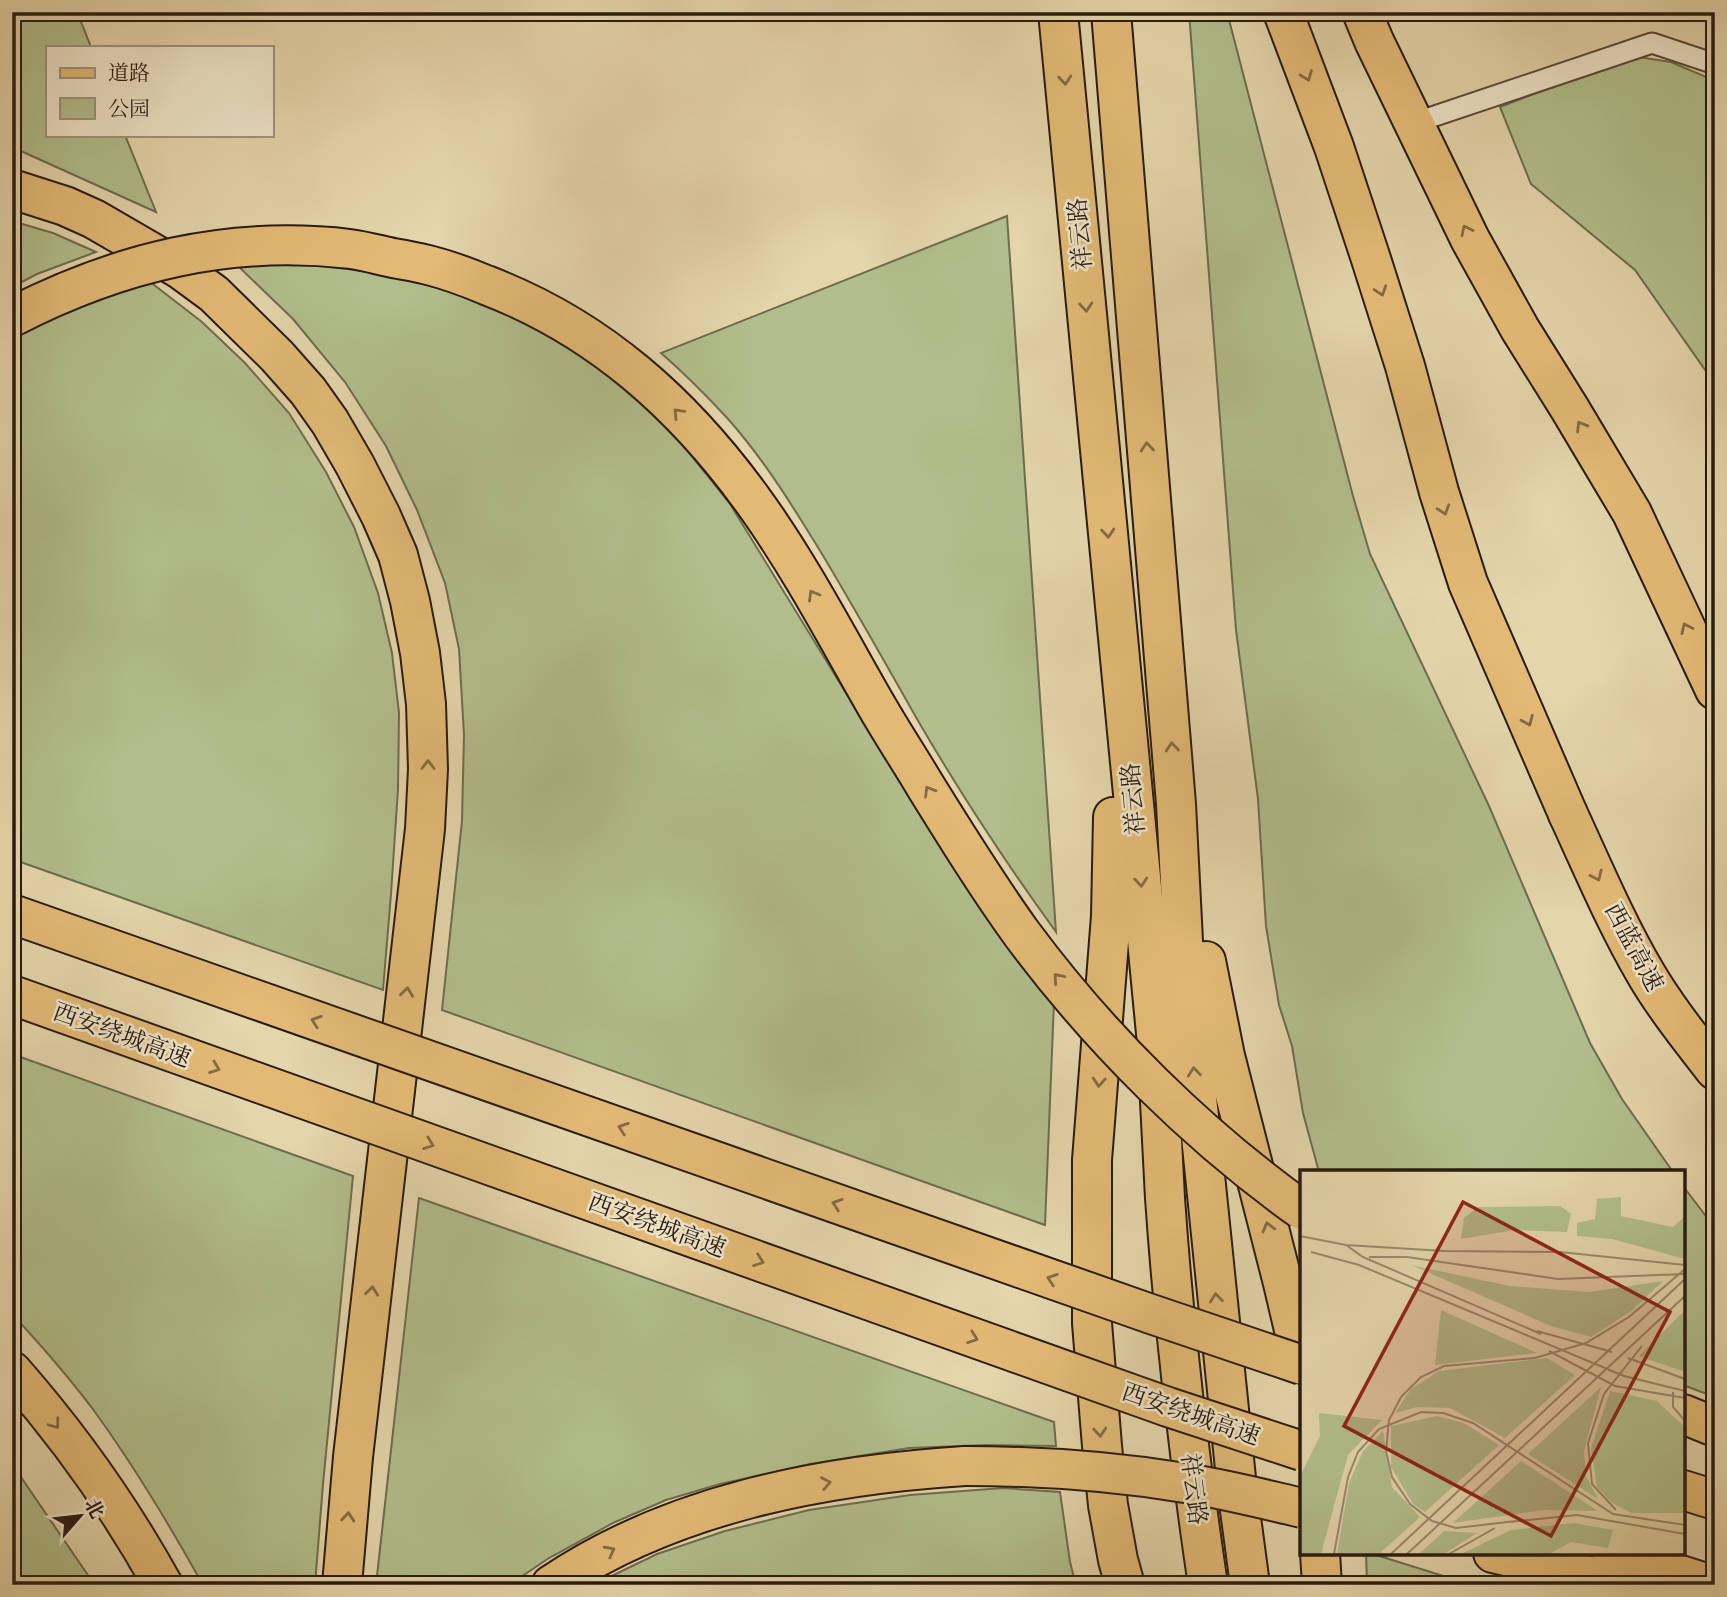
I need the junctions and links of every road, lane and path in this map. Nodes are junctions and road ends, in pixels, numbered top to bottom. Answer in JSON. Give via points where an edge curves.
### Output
{"nodes":[{"id":1,"x":1059,"y":12,"type":"edge"},
{"id":2,"x":1111,"y":12,"type":"edge"},
{"id":3,"x":1283,"y":12,"type":"edge"},
{"id":4,"x":1362,"y":12,"type":"edge"},
{"id":5,"x":1715,"y":64,"type":"edge"},
{"id":6,"x":1413,"y":123,"type":"junction"},
{"id":7,"x":12,"y":189,"type":"edge"},
{"id":8,"x":12,"y":317,"type":"edge"},
{"id":9,"x":1116,"y":623,"type":"junction"},
{"id":10,"x":1715,"y":690,"type":"edge"},
{"id":11,"x":1176,"y":804,"type":"junction"},
{"id":12,"x":12,"y":914,"type":"edge"},
{"id":13,"x":12,"y":995,"type":"edge"},
{"id":14,"x":1715,"y":1070,"type":"edge"},
{"id":15,"x":1300,"y":1208,"type":"edge"},
{"id":16,"x":1300,"y":1356,"type":"edge"},
{"id":17,"x":1300,"y":1364,"type":"edge"},
{"id":18,"x":12,"y":1371,"type":"edge"},
{"id":19,"x":1685,"y":1416,"type":"edge"},
{"id":20,"x":1715,"y":1427,"type":"edge"},
{"id":21,"x":1300,"y":1450,"type":"edge"},
{"id":22,"x":1685,"y":1491,"type":"edge"},
{"id":23,"x":1715,"y":1500,"type":"edge"},
{"id":24,"x":1300,"y":1508,"type":"edge"},
{"id":25,"x":1320,"y":1555,"type":"edge"},
{"id":26,"x":1501,"y":1555,"type":"edge"},
{"id":27,"x":1618,"y":1555,"type":"edge"},
{"id":28,"x":163,"y":1585,"type":"edge"},
{"id":29,"x":342,"y":1585,"type":"edge"},
{"id":30,"x":551,"y":1585,"type":"edge"},
{"id":31,"x":1125,"y":1585,"type":"edge"},
{"id":32,"x":1208,"y":1585,"type":"edge"},
{"id":33,"x":1250,"y":1585,"type":"edge"},
{"id":34,"x":1322,"y":1585,"type":"edge"},
{"id":35,"x":1628,"y":1585,"type":"edge"},
{"id":36,"x":1712,"y":1585,"type":"edge"}],
"edges":[{"from":1,"to":9,"type":"main road","name":"祥云路","one_way":true},
{"from":11,"to":2,"type":"main road","name":"祥云路","one_way":true},
{"from":3,"to":14,"type":"main road","name":"西蓝高速","one_way":true,"via":[[1334,147],[1405,366],[1468,583],[1625,937],[1674,1017]]},
{"from":4,"to":6,"type":"main road"},
{"from":5,"to":6,"type":"lane","via":[[1652,43]]},
{"from":10,"to":6,"type":"main road","one_way":true,"via":[[1632,513],[1469,239]]},
{"from":29,"to":7,"type":"main road","one_way":true,"via":[[425,829],[426,704],[410,601],[398,555],[355,465],[308,391],[277,356],[214,294],[180,269],[94,219]]},
{"from":15,"to":8,"type":"main road","one_way":true,"bridge":true,"via":[[1233,1158],[1165,1095],[1051,971],[964,847],[754,503],[680,414],[612,352],[537,307],[456,274],[354,249],[313,246],[239,247],[178,256],[106,276]]},
{"from":9,"to":31,"type":"main road","one_way":true,"via":[[1113,880],[1092,1160],[1092,1323],[1108,1505]]},
{"from":9,"to":32,"type":"main road","name":"祥云路","one_way":true,"via":[[1157,1044],[1178,1348]]},
{"from":16,"to":11,"type":"main road","one_way":true,"via":[[1225,1056]]},
{"from":33,"to":11,"type":"main road","name":"祥云路","one_way":true,"via":[[1185,980]]},
{"from":17,"to":12,"type":"main road","one_way":true,"bridge":true},
{"from":13,"to":21,"type":"main road","name":"西安绕城高速","one_way":true,"bridge":true},
{"from":18,"to":28,"type":"main road","one_way":true,"via":[[86,1466]]},
{"from":19,"to":20,"type":"main road"},
{"from":22,"to":23,"type":"main road"},
{"from":30,"to":24,"type":"main road","one_way":true,"bridge":true,"via":[[622,1544],[720,1507],[771,1493],[903,1470],[965,1466],[1087,1470],[1227,1491]]},
{"from":25,"to":34,"type":"main road"},
{"from":26,"to":35,"type":"main road"},
{"from":27,"to":36,"type":"main road"}]}
